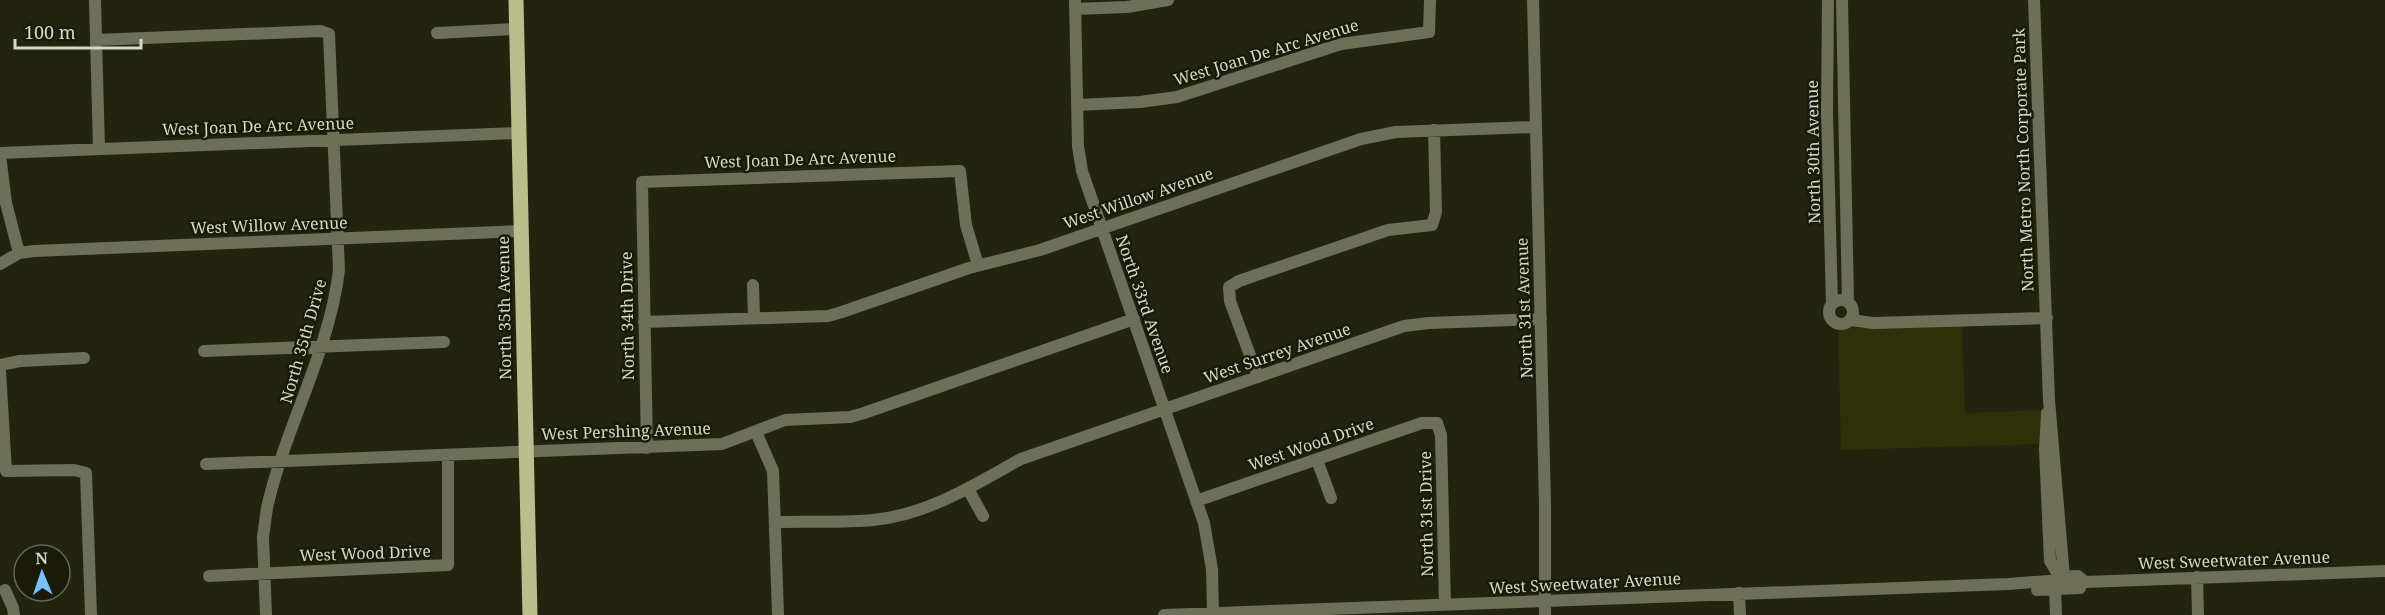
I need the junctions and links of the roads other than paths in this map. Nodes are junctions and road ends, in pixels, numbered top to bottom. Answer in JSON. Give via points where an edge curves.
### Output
{"nodes":[{"id":1,"x":95,"y":0,"type":"edge"},
{"id":2,"x":516,"y":0,"type":"edge"},
{"id":3,"x":1168,"y":0,"type":"edge"},
{"id":4,"x":1430,"y":0,"type":"edge"},
{"id":5,"x":1533,"y":0,"type":"edge"},
{"id":6,"x":1828,"y":0,"type":"edge"},
{"id":7,"x":1842,"y":0,"type":"edge"},
{"id":8,"x":2034,"y":0,"type":"edge"},
{"id":9,"x":1075,"y":5,"type":"edge"},
{"id":10,"x":516,"y":29,"type":"junction"},
{"id":11,"x":437,"y":33,"type":"dead end"},
{"id":12,"x":96,"y":40,"type":"junction"},
{"id":13,"x":1077,"y":105,"type":"junction"},
{"id":14,"x":1536,"y":127,"type":"junction"},
{"id":15,"x":1434,"y":130,"type":"junction"},
{"id":16,"x":518,"y":133,"type":"junction"},
{"id":17,"x":334,"y":140,"type":"junction"},
{"id":18,"x":99,"y":149,"type":"junction"},
{"id":19,"x":0,"y":154,"type":"edge"},
{"id":20,"x":642,"y":183,"type":"joint"},
{"id":21,"x":1101,"y":228,"type":"junction"},
{"id":22,"x":521,"y":231,"type":"junction"},
{"id":23,"x":338,"y":239,"type":"junction"},
{"id":24,"x":19,"y":253,"type":"junction"},
{"id":25,"x":0,"y":264,"type":"edge"},
{"id":26,"x":978,"y":265,"type":"junction"},
{"id":27,"x":753,"y":285,"type":"dead end"},
{"id":28,"x":1848,"y":302,"type":"junction"},
{"id":29,"x":1832,"y":304,"type":"junction"},
{"id":30,"x":754,"y":318,"type":"junction"},
{"id":31,"x":2047,"y":318,"type":"junction"},
{"id":32,"x":1134,"y":319,"type":"junction"},
{"id":33,"x":1541,"y":319,"type":"junction"},
{"id":34,"x":1851,"y":320,"type":"junction"},
{"id":35,"x":644,"y":322,"type":"junction"},
{"id":36,"x":444,"y":342,"type":"dead end"},
{"id":37,"x":321,"y":347,"type":"junction"},
{"id":38,"x":204,"y":351,"type":"dead end"},
{"id":39,"x":84,"y":358,"type":"dead end"},
{"id":40,"x":0,"y":366,"type":"edge"},
{"id":41,"x":0,"y":371,"type":"edge"},
{"id":42,"x":1258,"y":377,"type":"junction"},
{"id":43,"x":1164,"y":410,"type":"junction"},
{"id":44,"x":1437,"y":423,"type":"joint"},
{"id":45,"x":756,"y":432,"type":"junction"},
{"id":46,"x":647,"y":448,"type":"junction"},
{"id":47,"x":525,"y":452,"type":"junction"},
{"id":48,"x":448,"y":455,"type":"junction"},
{"id":49,"x":281,"y":460,"type":"junction"},
{"id":50,"x":1317,"y":460,"type":"junction"},
{"id":51,"x":206,"y":464,"type":"dead end"},
{"id":52,"x":968,"y":489,"type":"junction"},
{"id":53,"x":1331,"y":498,"type":"dead end"},
{"id":54,"x":1196,"y":501,"type":"junction"},
{"id":55,"x":983,"y":516,"type":"dead end"},
{"id":56,"x":777,"y":522,"type":"junction"},
{"id":57,"x":2385,"y":571,"type":"edge"},
{"id":58,"x":264,"y":574,"type":"junction"},
{"id":59,"x":209,"y":576,"type":"dead end"},
{"id":60,"x":2064,"y":577,"type":"junction"},
{"id":61,"x":2197,"y":577,"type":"junction"},
{"id":62,"x":2050,"y":582,"type":"junction"},
{"id":63,"x":2082,"y":585,"type":"junction"},
{"id":64,"x":5,"y":590,"type":"dead end"},
{"id":65,"x":1739,"y":593,"type":"junction"},
{"id":66,"x":1545,"y":602,"type":"junction"},
{"id":67,"x":1445,"y":605,"type":"junction"},
{"id":68,"x":1213,"y":614,"type":"junction"},
{"id":69,"x":14,"y":615,"type":"edge"},
{"id":70,"x":91,"y":615,"type":"edge"},
{"id":71,"x":266,"y":615,"type":"edge"},
{"id":72,"x":530,"y":615,"type":"edge"},
{"id":73,"x":778,"y":615,"type":"edge"},
{"id":74,"x":1164,"y":615,"type":"edge"},
{"id":75,"x":1545,"y":615,"type":"edge"},
{"id":76,"x":1740,"y":615,"type":"edge"},
{"id":77,"x":2056,"y":615,"type":"edge"},
{"id":78,"x":2198,"y":615,"type":"edge"}],
"edges":[{"from":1,"to":12,"type":"street"},
{"from":2,"to":10,"type":"main road","name":"North 35th Avenue"},
{"from":3,"to":9,"type":"street","via":[[1127,7]]},
{"from":4,"to":13,"type":"street","name":"West Joan De Arc Avenue","via":[[1429,32],[1341,44],[1177,97]]},
{"from":5,"to":14,"type":"street","name":"North 31st Avenue"},
{"from":6,"to":29,"type":"street","name":"North 30th Avenue"},
{"from":7,"to":28,"type":"street","name":"North 30th Avenue"},
{"from":8,"to":31,"type":"street","name":"North Metro North Corporate Park"},
{"from":9,"to":13,"type":"street","name":"North 33rd Avenue"},
{"from":10,"to":11,"type":"street"},
{"from":10,"to":16,"type":"main road","name":"North 35th Avenue"},
{"from":12,"to":17,"type":"street","name":"North 35th Drive","via":[[321,31],[329,34]]},
{"from":12,"to":18,"type":"street"},
{"from":13,"to":21,"type":"street","name":"North 33rd Avenue","via":[[1082,171]]},
{"from":14,"to":15,"type":"street","name":"West Willow Avenue"},
{"from":14,"to":33,"type":"street","name":"North 31st Avenue"},
{"from":15,"to":21,"type":"street","name":"West Willow Avenue","via":[[1361,139]]},
{"from":15,"to":42,"type":"street","via":[[1436,212],[1432,225],[1388,230],[1229,287],[1230,301]]},
{"from":16,"to":17,"type":"street","name":"West Joan De Arc Avenue"},
{"from":16,"to":22,"type":"main road","name":"North 35th Avenue"},
{"from":17,"to":18,"type":"street","name":"West Joan De Arc Avenue"},
{"from":17,"to":23,"type":"street","name":"North 35th Drive"},
{"from":18,"to":19,"type":"street","name":"West Joan De Arc Avenue"},
{"from":19,"to":24,"type":"street","via":[[6,203]]},
{"from":20,"to":26,"type":"street","name":"West Joan De Arc Avenue","via":[[960,171],[966,225]]},
{"from":20,"to":35,"type":"street","name":"North 34th Drive"},
{"from":21,"to":26,"type":"street","name":"West Willow Avenue","via":[[1032,252]]},
{"from":21,"to":32,"type":"street","name":"North 33rd Avenue"},
{"from":22,"to":23,"type":"street","name":"West Willow Avenue"},
{"from":22,"to":47,"type":"main road","name":"North 35th Avenue"},
{"from":23,"to":24,"type":"street","name":"West Willow Avenue"},
{"from":23,"to":37,"type":"street","name":"North 35th Drive","via":[[337,291]]},
{"from":24,"to":25,"type":"street"},
{"from":26,"to":30,"type":"street","name":"West Willow Avenue","via":[[828,316]]},
{"from":27,"to":30,"type":"street"},
{"from":28,"to":29,"type":"street"},
{"from":28,"to":34,"type":"street","name":"North 30th Avenue","via":[[1853,308]]},
{"from":29,"to":34,"type":"street","name":"North 30th Avenue","via":[[1829,314],[1833,321],[1843,324]]},
{"from":30,"to":35,"type":"street","name":"West Willow Avenue"},
{"from":31,"to":34,"type":"street","via":[[1873,323]]},
{"from":31,"to":60,"type":"street","name":"North Metro North Corporate Park","via":[[2049,400],[2045,449],[2050,561]]},
{"from":32,"to":43,"type":"street","name":"North 33rd Avenue"},
{"from":32,"to":45,"type":"street","name":"West Pershing Avenue","via":[[864,413],[785,420]]},
{"from":33,"to":42,"type":"street","name":"West Surrey Avenue","via":[[1417,323]]},
{"from":33,"to":66,"type":"street","name":"North 31st Avenue"},
{"from":35,"to":46,"type":"street","name":"North 34th Drive"},
{"from":36,"to":37,"type":"street"},
{"from":37,"to":38,"type":"street"},
{"from":37,"to":49,"type":"street","name":"North 35th Drive"},
{"from":39,"to":40,"type":"street","via":[[20,361]]},
{"from":41,"to":70,"type":"street","via":[[6,471],[86,473]]},
{"from":42,"to":43,"type":"street","name":"West Surrey Avenue"},
{"from":43,"to":52,"type":"street","name":"West Surrey Avenue","via":[[1022,459]]},
{"from":43,"to":54,"type":"street","name":"North 33rd Avenue"},
{"from":44,"to":50,"type":"street","name":"West Wood Drive","via":[[1422,423]]},
{"from":44,"to":67,"type":"street","name":"North 31st Drive","via":[[1441,435]]},
{"from":45,"to":46,"type":"street","name":"West Pershing Avenue","via":[[722,444]]},
{"from":45,"to":56,"type":"street","via":[[773,471]]},
{"from":46,"to":47,"type":"street","name":"West Pershing Avenue"},
{"from":47,"to":48,"type":"street","name":"West Pershing Avenue"},
{"from":47,"to":72,"type":"main road","name":"North 35th Avenue"},
{"from":48,"to":49,"type":"street","name":"West Pershing Avenue"},
{"from":48,"to":58,"type":"street","name":"West Wood Drive","via":[[448,565]]},
{"from":49,"to":51,"type":"street","name":"West Pershing Avenue"},
{"from":49,"to":58,"type":"street","name":"North 35th Drive","via":[[265,520]]},
{"from":50,"to":53,"type":"street"},
{"from":50,"to":54,"type":"street","name":"West Wood Drive"},
{"from":52,"to":55,"type":"street"},
{"from":52,"to":56,"type":"street","name":"West Surrey Avenue","via":[[929,506],[875,520]]},
{"from":54,"to":68,"type":"street","name":"North 33rd Avenue","via":[[1207,538]]},
{"from":56,"to":73,"type":"street"},
{"from":57,"to":61,"type":"street","name":"West Sweetwater Avenue"},
{"from":58,"to":59,"type":"street","name":"West Wood Drive"},
{"from":58,"to":71,"type":"street","name":"North 35th Drive"},
{"from":60,"to":62,"type":"street"},
{"from":60,"to":63,"type":"street","name":"West Sweetwater Avenue","via":[[2078,576]]},
{"from":61,"to":63,"type":"street","name":"West Sweetwater Avenue"},
{"from":61,"to":78,"type":"street"},
{"from":62,"to":63,"type":"street","name":"West Sweetwater Avenue"},
{"from":62,"to":65,"type":"street","name":"West Sweetwater Avenue","via":[[2017,590],[2008,584]]},
{"from":62,"to":77,"type":"street"},
{"from":64,"to":69,"type":"street"},
{"from":65,"to":66,"type":"street","name":"West Sweetwater Avenue"},
{"from":65,"to":76,"type":"street"},
{"from":66,"to":67,"type":"street","name":"West Sweetwater Avenue"},
{"from":66,"to":75,"type":"street","name":"North 31st Avenue"},
{"from":67,"to":68,"type":"street","name":"West Sweetwater Avenue"},
{"from":68,"to":74,"type":"street","name":"West Sweetwater Avenue"}]}
